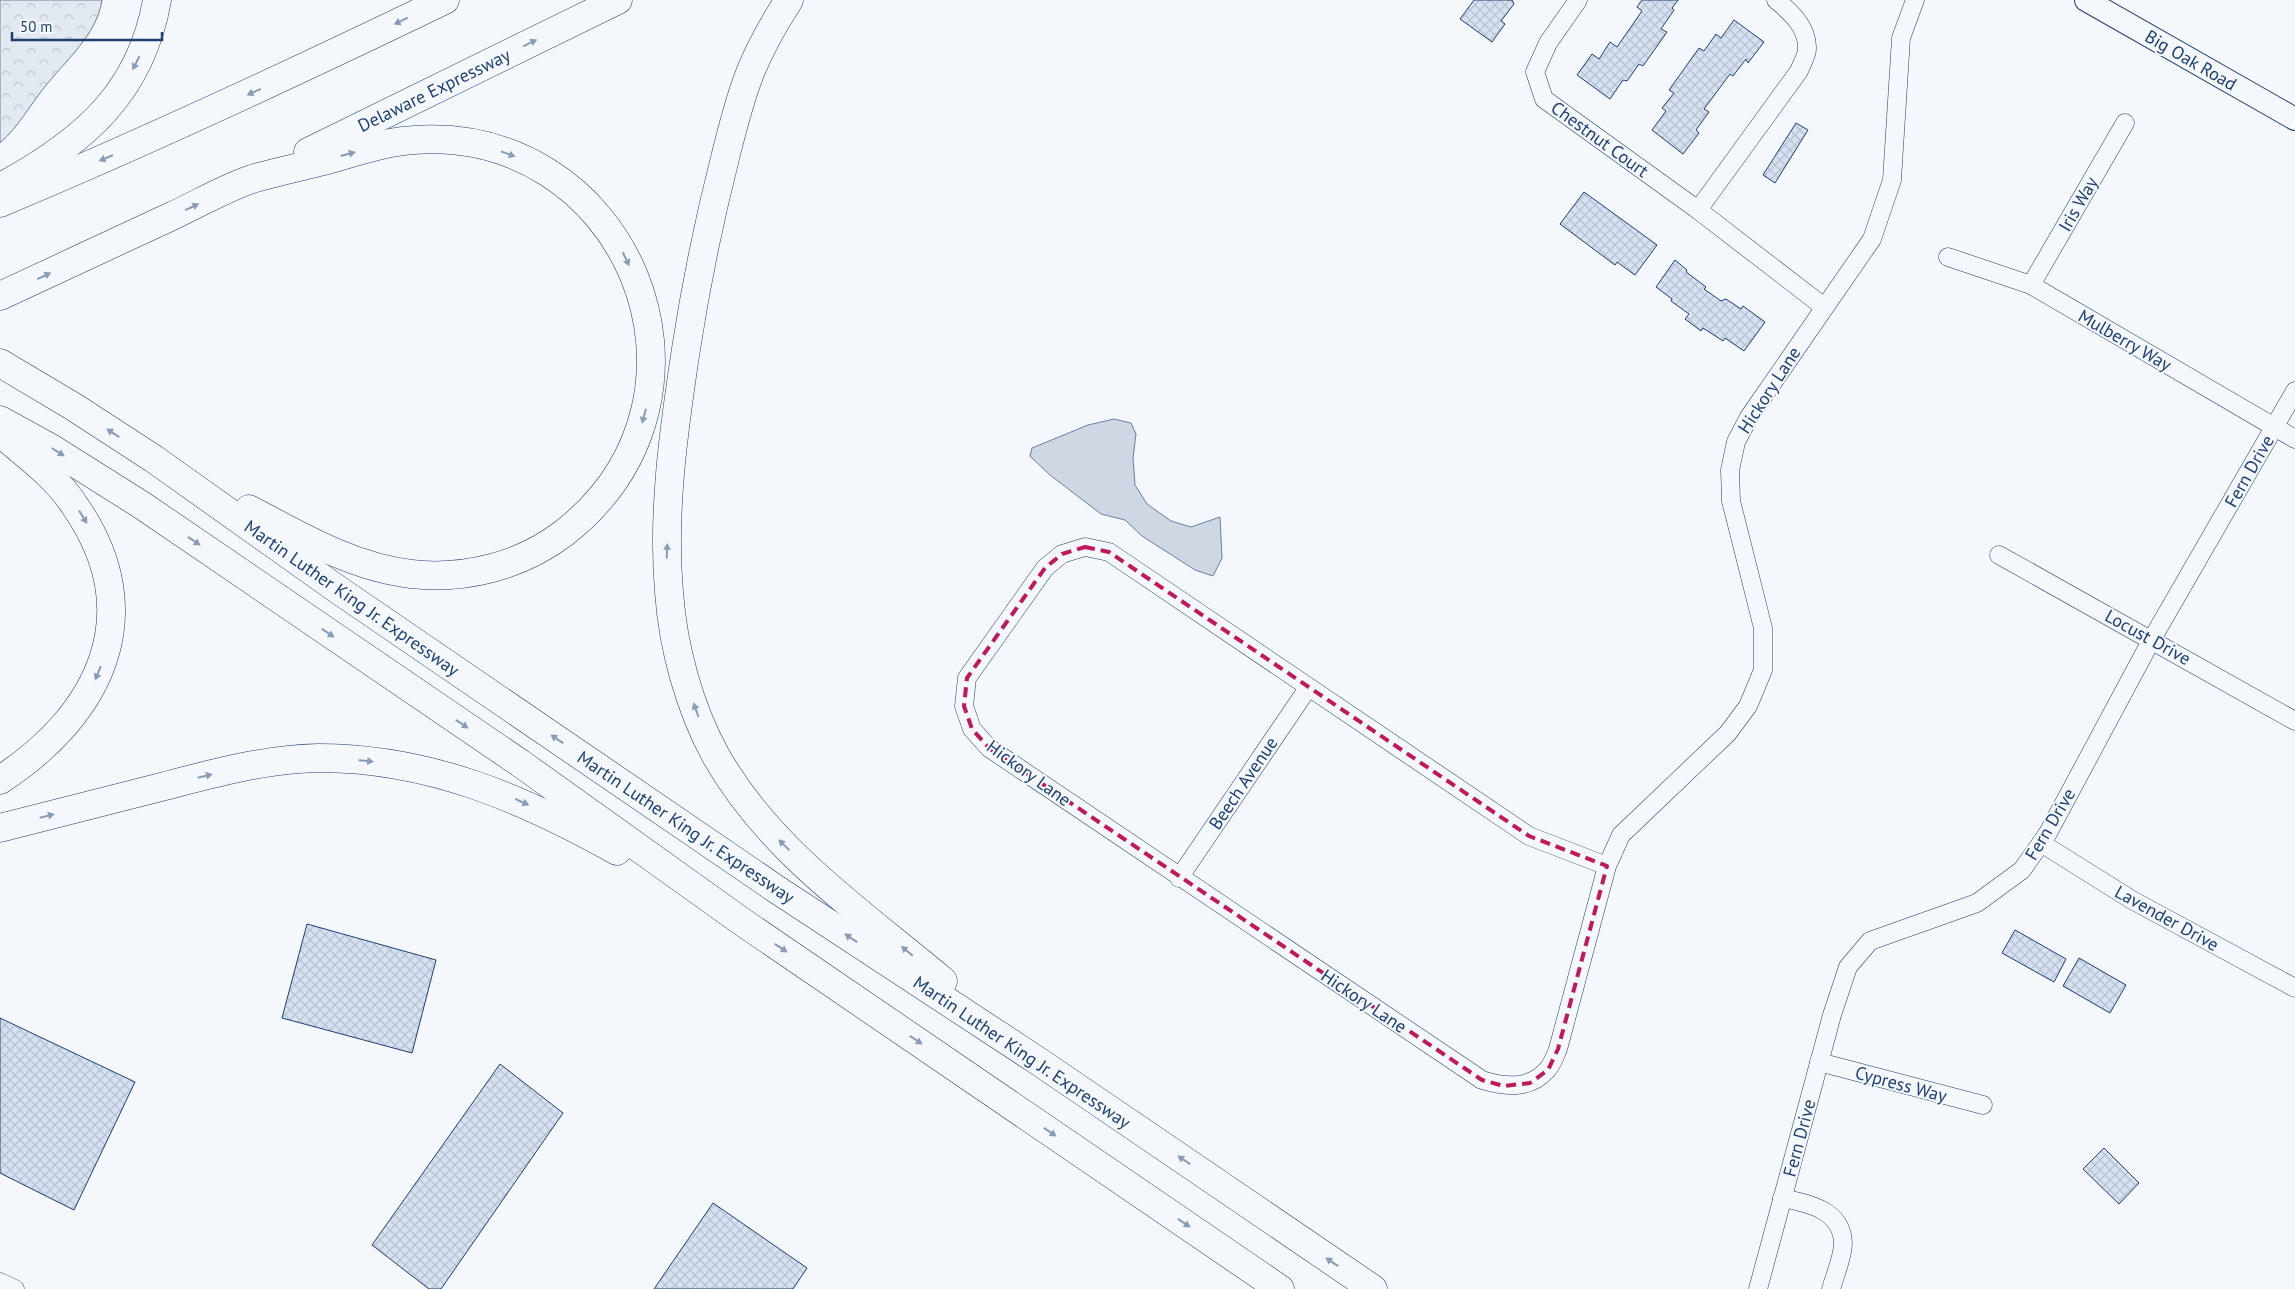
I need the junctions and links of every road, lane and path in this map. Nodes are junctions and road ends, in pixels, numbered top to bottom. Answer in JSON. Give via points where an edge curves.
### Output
{"nodes":[{"id":1,"x":157,"y":0,"type":"edge"},
{"id":2,"x":445,"y":0,"type":"edge"},
{"id":3,"x":618,"y":0,"type":"edge"},
{"id":4,"x":789,"y":0,"type":"edge"},
{"id":5,"x":1578,"y":0,"type":"edge"},
{"id":6,"x":1776,"y":0,"type":"edge"},
{"id":7,"x":1915,"y":0,"type":"edge"},
{"id":8,"x":2086,"y":0,"type":"edge"},
{"id":9,"x":2295,"y":119,"type":"edge"},
{"id":10,"x":2125,"y":123,"type":"dead end"},
{"id":11,"x":250,"y":180,"type":"junction"},
{"id":12,"x":0,"y":188,"type":"edge"},
{"id":13,"x":0,"y":203,"type":"edge"},
{"id":14,"x":1698,"y":210,"type":"junction"},
{"id":15,"x":1948,"y":257,"type":"dead end"},
{"id":16,"x":2031,"y":285,"type":"junction"},
{"id":17,"x":0,"y":296,"type":"edge"},
{"id":18,"x":1824,"y":307,"type":"junction"},
{"id":19,"x":0,"y":363,"type":"edge"},
{"id":20,"x":2295,"y":390,"type":"edge"},
{"id":21,"x":0,"y":420,"type":"edge"},
{"id":22,"x":2274,"y":428,"type":"junction"},
{"id":23,"x":0,"y":433,"type":"edge"},
{"id":24,"x":2295,"y":440,"type":"edge"},
{"id":25,"x":154,"y":459,"type":"junction"},
{"id":26,"x":1999,"y":554,"type":"dead end"},
{"id":27,"x":2152,"y":639,"type":"junction"},
{"id":28,"x":1308,"y":688,"type":"junction"},
{"id":29,"x":2295,"y":721,"type":"edge"},
{"id":30,"x":0,"y":780,"type":"edge"},
{"id":31,"x":0,"y":828,"type":"edge"},
{"id":32,"x":2041,"y":843,"type":"junction"},
{"id":33,"x":1607,"y":866,"type":"junction"},
{"id":34,"x":1179,"y":878,"type":"junction"},
{"id":35,"x":741,"y":921,"type":"junction"},
{"id":36,"x":2295,"y":988,"type":"edge"},
{"id":37,"x":1038,"y":1061,"type":"junction"},
{"id":38,"x":1819,"y":1062,"type":"junction"},
{"id":39,"x":1983,"y":1105,"type":"dead end"},
{"id":40,"x":1782,"y":1198,"type":"junction"},
{"id":41,"x":0,"y":1282,"type":"edge"},
{"id":42,"x":15,"y":1289,"type":"edge"},
{"id":43,"x":1280,"y":1289,"type":"edge"},
{"id":44,"x":1372,"y":1289,"type":"edge"},
{"id":45,"x":1758,"y":1289,"type":"edge"},
{"id":46,"x":1832,"y":1289,"type":"edge"}],
"edges":[{"from":1,"to":12,"type":"highway","one_way":true,"via":[[146,42],[130,76],[112,102],[80,137]]},
{"from":2,"to":13,"type":"highway","one_way":true,"via":[[276,82]]},
{"from":11,"to":3,"type":"highway","name":"Delaware Expressway","one_way":true},
{"from":37,"to":4,"type":"highway","one_way":true,"via":[[810,869],[760,818],[715,754],[700,723],[680,660],[669,595],[668,526],[676,422],[690,324],[714,200],[740,100],[763,44]]},
{"from":5,"to":14,"type":"street","name":"Chestnut Court","via":[[1548,43],[1535,72],[1544,99]]},
{"from":6,"to":14,"type":"street","via":[[1793,14],[1804,32],[1807,49],[1799,71]]},
{"from":7,"to":18,"type":"street","name":"Hickory Lane","via":[[1901,38],[1892,180],[1872,239]]},
{"from":8,"to":9,"type":"street","name":"Big Oak Road"},
{"from":10,"to":16,"type":"street","name":"Iris Way"},
{"from":17,"to":11,"type":"highway","one_way":true},
{"from":11,"to":25,"type":"highway","one_way":true,"via":[[381,145],[426,140],[499,150],[555,176],[600,218],[623,252],[640,291],[652,355],[650,387],[641,426],[622,468],[594,506],[576,523],[539,550],[520,559],[456,575],[387,569],[338,554]]},
{"from":14,"to":18,"type":"street","name":"Chestnut Court"},
{"from":15,"to":16,"type":"street","name":"Mulberry Way"},
{"from":16,"to":22,"type":"street","name":"Mulberry Way"},
{"from":18,"to":33,"type":"street","name":"Hickory Lane","via":[[1749,417],[1736,442],[1730,470],[1732,501],[1763,628],[1762,670],[1748,706],[1728,733],[1621,835]]},
{"from":25,"to":19,"type":"highway","name":"Martin Luther King Jr. Expressway","one_way":true},
{"from":20,"to":22,"type":"street","name":"Fern Drive"},
{"from":21,"to":35,"type":"highway","one_way":true,"via":[[140,504],[520,763]]},
{"from":22,"to":24,"type":"street","name":"Mulberry Way"},
{"from":22,"to":27,"type":"street","name":"Fern Drive"},
{"from":23,"to":30,"type":"highway","one_way":true,"via":[[58,484],[87,524],[104,569],[111,614],[100,670],[81,705],[53,739]]},
{"from":37,"to":25,"type":"highway","name":"Martin Luther King Jr. Expressway","one_way":true,"via":[[768,884],[337,589]]},
{"from":26,"to":27,"type":"street","name":"Locust Drive"},
{"from":27,"to":29,"type":"street","name":"Locust Drive"},
{"from":27,"to":32,"type":"street","name":"Fern Drive"},
{"from":28,"to":33,"type":"street","name":"Hickory Lane","via":[[1529,836]]},
{"from":28,"to":34,"type":"street","name":"Beech Avenue"},
{"from":28,"to":34,"type":"street","name":"Hickory Lane","via":[[1109,552],[1085,547],[1062,554],[1045,568],[967,678],[964,706],[972,729],[989,748]]},
{"from":31,"to":35,"type":"highway","one_way":true,"via":[[246,767],[316,758],[411,766],[514,799],[594,838]]},
{"from":32,"to":36,"type":"street","name":"Lavender Drive","via":[[2132,900]]},
{"from":32,"to":38,"type":"street","name":"Fern Drive","via":[[2022,870],[1978,903],[1870,941],[1848,967]]},
{"from":33,"to":34,"type":"street","name":"Hickory Lane","via":[[1558,1049],[1548,1070],[1530,1083],[1504,1086],[1482,1080]]},
{"from":35,"to":43,"type":"highway","one_way":true},
{"from":44,"to":37,"type":"highway","name":"Martin Luther King Jr. Expressway","one_way":true},
{"from":38,"to":39,"type":"street","name":"Cypress Way"},
{"from":38,"to":40,"type":"street","name":"Fern Drive"},
{"from":40,"to":45,"type":"street","name":"Fern Drive"},
{"from":40,"to":46,"type":"street","name":"Fern Drive","via":[[1825,1211],[1840,1227],[1843,1244]]},
{"from":41,"to":42,"type":"street"}]}
